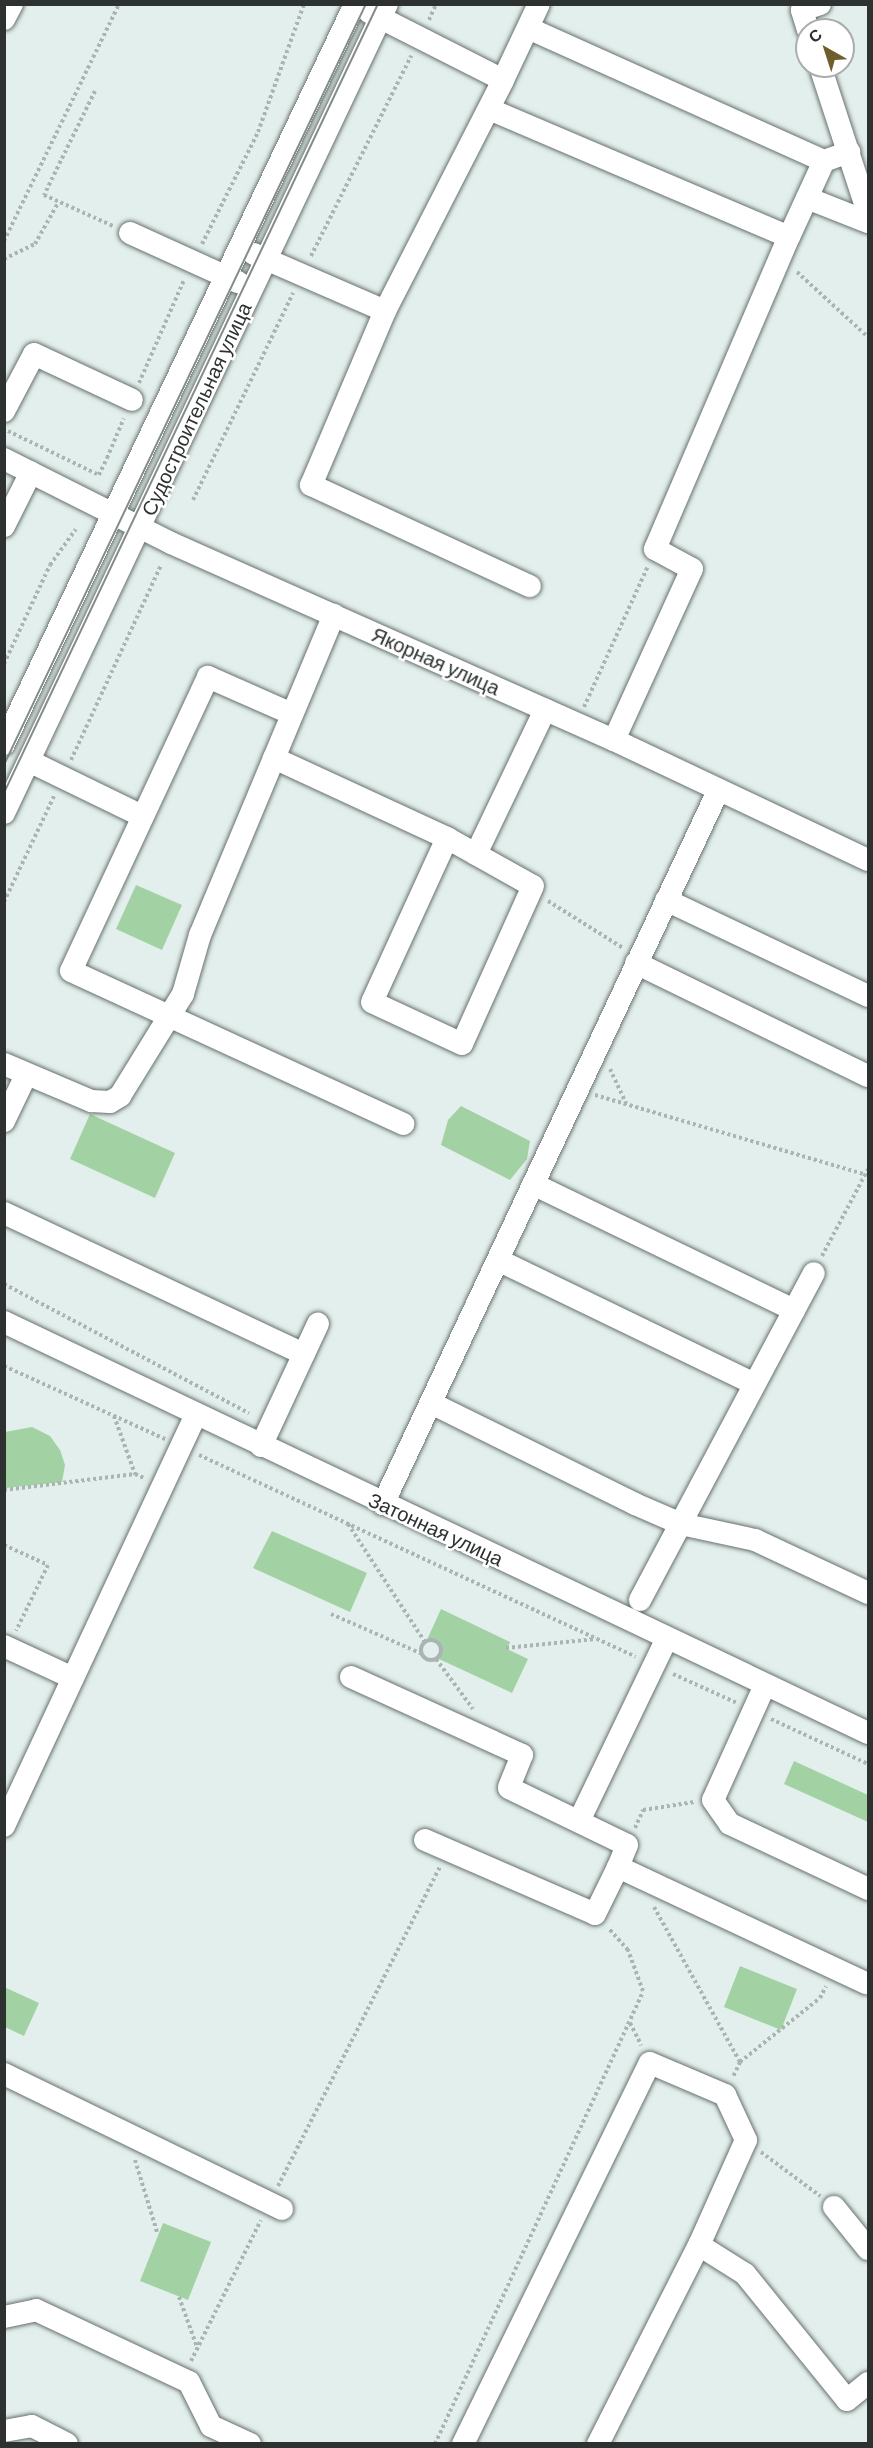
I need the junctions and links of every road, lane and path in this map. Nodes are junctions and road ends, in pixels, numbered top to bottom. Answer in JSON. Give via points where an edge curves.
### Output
{"nodes":[{"id":1,"x":12,"y":4,"type":"edge"},
{"id":2,"x":119,"y":4,"type":"edge"},
{"id":3,"x":304,"y":4,"type":"edge"},
{"id":4,"x":436,"y":4,"type":"edge"},
{"id":5,"x":539,"y":4,"type":"edge"},
{"id":6,"x":820,"y":4,"type":"edge"},
{"id":7,"x":355,"y":5,"type":"edge"},
{"id":8,"x":384,"y":11,"type":"edge"},
{"id":9,"x":804,"y":18,"type":"edge"},
{"id":10,"x":4,"y":19,"type":"edge"},
{"id":11,"x":528,"y":28,"type":"junction"},
{"id":12,"x":421,"y":37,"type":"junction"},
{"id":13,"x":824,"y":78,"type":"edge"},
{"id":14,"x":503,"y":80,"type":"junction"},
{"id":15,"x":95,"y":91,"type":"dead end"},
{"id":16,"x":489,"y":109,"type":"junction"},
{"id":17,"x":849,"y":152,"type":"junction"},
{"id":18,"x":824,"y":161,"type":"junction"},
{"id":19,"x":807,"y":198,"type":"junction"},
{"id":20,"x":58,"y":203,"type":"junction"},
{"id":21,"x":868,"y":213,"type":"edge"},
{"id":22,"x":868,"y":222,"type":"edge"},
{"id":23,"x":130,"y":233,"type":"joint"},
{"id":24,"x":4,"y":241,"type":"edge"},
{"id":25,"x":240,"y":247,"type":"junction"},
{"id":26,"x":785,"y":247,"type":"junction"},
{"id":27,"x":4,"y":259,"type":"edge"},
{"id":28,"x":267,"y":260,"type":"junction"},
{"id":29,"x":193,"y":261,"type":"junction"},
{"id":30,"x":302,"y":275,"type":"junction"},
{"id":31,"x":226,"y":276,"type":"junction"},
{"id":32,"x":253,"y":288,"type":"junction"},
{"id":33,"x":385,"y":311,"type":"junction"},
{"id":34,"x":868,"y":337,"type":"edge"},
{"id":35,"x":132,"y":400,"type":"junction"},
{"id":36,"x":4,"y":411,"type":"edge"},
{"id":37,"x":4,"y":429,"type":"edge"},
{"id":38,"x":4,"y":459,"type":"edge"},
{"id":39,"x":31,"y":472,"type":"junction"},
{"id":40,"x":194,"y":500,"type":"dead end"},
{"id":41,"x":126,"y":522,"type":"junction"},
{"id":42,"x":4,"y":526,"type":"edge"},
{"id":43,"x":76,"y":529,"type":"dead end"},
{"id":44,"x":655,"y":549,"type":"junction"},
{"id":45,"x":160,"y":567,"type":"dead end"},
{"id":46,"x":530,"y":586,"type":"dead end"},
{"id":47,"x":334,"y":615,"type":"junction"},
{"id":48,"x":4,"y":664,"type":"edge"},
{"id":49,"x":545,"y":710,"type":"junction"},
{"id":50,"x":292,"y":714,"type":"junction"},
{"id":51,"x":576,"y":724,"type":"junction"},
{"id":52,"x":614,"y":740,"type":"junction"},
{"id":53,"x":4,"y":744,"type":"edge"},
{"id":54,"x":274,"y":758,"type":"junction"},
{"id":55,"x":29,"y":761,"type":"junction"},
{"id":56,"x":4,"y":778,"type":"edge"},
{"id":57,"x":63,"y":778,"type":"junction"},
{"id":58,"x":718,"y":791,"type":"junction"},
{"id":59,"x":4,"y":813,"type":"edge"},
{"id":60,"x":142,"y":816,"type":"junction"},
{"id":61,"x":447,"y":838,"type":"junction"},
{"id":62,"x":476,"y":854,"type":"junction"},
{"id":63,"x":868,"y":860,"type":"edge"},
{"id":64,"x":532,"y":891,"type":"junction"},
{"id":65,"x":666,"y":900,"type":"junction"},
{"id":66,"x":4,"y":902,"type":"edge"},
{"id":67,"x":638,"y":960,"type":"junction"},
{"id":68,"x":868,"y":996,"type":"edge"},
{"id":69,"x":169,"y":1018,"type":"junction"},
{"id":70,"x":599,"y":1045,"type":"junction"},
{"id":71,"x":4,"y":1065,"type":"edge"},
{"id":72,"x":26,"y":1075,"type":"junction"},
{"id":73,"x":868,"y":1076,"type":"edge"},
{"id":74,"x":577,"y":1090,"type":"junction"},
{"id":75,"x":626,"y":1104,"type":"junction"},
{"id":76,"x":4,"y":1121,"type":"edge"},
{"id":77,"x":403,"y":1124,"type":"dead end"},
{"id":78,"x":868,"y":1169,"type":"edge"},
{"id":79,"x":866,"y":1175,"type":"junction"},
{"id":80,"x":533,"y":1184,"type":"junction"},
{"id":81,"x":4,"y":1213,"type":"edge"},
{"id":82,"x":498,"y":1260,"type":"junction"},
{"id":83,"x":814,"y":1272,"type":"joint"},
{"id":84,"x":4,"y":1284,"type":"edge"},
{"id":85,"x":794,"y":1310,"type":"junction"},
{"id":86,"x":4,"y":1322,"type":"edge"},
{"id":87,"x":318,"y":1324,"type":"dead end"},
{"id":88,"x":304,"y":1354,"type":"junction"},
{"id":89,"x":4,"y":1366,"type":"edge"},
{"id":90,"x":754,"y":1384,"type":"junction"},
{"id":91,"x":431,"y":1403,"type":"junction"},
{"id":92,"x":114,"y":1414,"type":"junction"},
{"id":93,"x":196,"y":1415,"type":"junction"},
{"id":94,"x":271,"y":1425,"type":"junction"},
{"id":95,"x":261,"y":1446,"type":"junction"},
{"id":96,"x":181,"y":1447,"type":"junction"},
{"id":97,"x":135,"y":1474,"type":"junction"},
{"id":98,"x":163,"y":1485,"type":"junction"},
{"id":99,"x":4,"y":1490,"type":"edge"},
{"id":100,"x":383,"y":1504,"type":"junction"},
{"id":101,"x":348,"y":1524,"type":"junction"},
{"id":102,"x":681,"y":1524,"type":"junction"},
{"id":103,"x":5,"y":1544,"type":"edge"},
{"id":104,"x":868,"y":1593,"type":"edge"},
{"id":105,"x":640,"y":1600,"type":"dead end"},
{"id":106,"x":332,"y":1614,"type":"dead end"},
{"id":107,"x":667,"y":1638,"type":"junction"},
{"id":108,"x":597,"y":1639,"type":"junction"},
{"id":109,"x":425,"y":1642,"type":"junction"},
{"id":110,"x":6,"y":1647,"type":"edge"},
{"id":111,"x":506,"y":1648,"type":"dead end"},
{"id":112,"x":422,"y":1654,"type":"junction"},
{"id":113,"x":436,"y":1659,"type":"junction"},
{"id":114,"x":654,"y":1665,"type":"junction"},
{"id":115,"x":351,"y":1677,"type":"dead end"},
{"id":116,"x":73,"y":1678,"type":"junction"},
{"id":117,"x":765,"y":1685,"type":"junction"},
{"id":118,"x":753,"y":1711,"type":"junction"},
{"id":119,"x":478,"y":1716,"type":"dead end"},
{"id":120,"x":868,"y":1733,"type":"edge"},
{"id":121,"x":868,"y":1764,"type":"edge"},
{"id":122,"x":713,"y":1800,"type":"junction"},
{"id":123,"x":579,"y":1821,"type":"junction"},
{"id":124,"x":4,"y":1826,"type":"edge"},
{"id":125,"x":425,"y":1840,"type":"dead end"},
{"id":126,"x":627,"y":1845,"type":"junction"},
{"id":127,"x":449,"y":1850,"type":"junction"},
{"id":128,"x":627,"y":1871,"type":"junction"},
{"id":129,"x":868,"y":1890,"type":"edge"},
{"id":130,"x":595,"y":1914,"type":"junction"},
{"id":131,"x":834,"y":1968,"type":"junction"},
{"id":132,"x":866,"y":1983,"type":"dead end"},
{"id":133,"x":740,"y":2062,"type":"junction"},
{"id":134,"x":4,"y":2074,"type":"edge"},
{"id":135,"x":725,"y":2095,"type":"junction"},
{"id":136,"x":127,"y":2134,"type":"junction"},
{"id":137,"x":746,"y":2140,"type":"junction"},
{"id":138,"x":276,"y":2206,"type":"junction"},
{"id":139,"x":834,"y":2207,"type":"joint"},
{"id":140,"x":158,"y":2235,"type":"dead end"},
{"id":141,"x":699,"y":2245,"type":"junction"},
{"id":142,"x":868,"y":2249,"type":"edge"},
{"id":143,"x":179,"y":2297,"type":"dead end"},
{"id":144,"x":4,"y":2317,"type":"edge"},
{"id":145,"x":197,"y":2349,"type":"junction"},
{"id":146,"x":182,"y":2378,"type":"junction"},
{"id":147,"x":868,"y":2383,"type":"edge"},
{"id":148,"x":4,"y":2431,"type":"edge"},
{"id":149,"x":68,"y":2444,"type":"edge"},
{"id":150,"x":250,"y":2444,"type":"edge"},
{"id":151,"x":435,"y":2444,"type":"edge"},
{"id":152,"x":463,"y":2444,"type":"edge"},
{"id":153,"x":597,"y":2444,"type":"edge"}],
"edges":[{"from":1,"to":10,"type":"street"},
{"from":2,"to":24,"type":"path"},
{"from":3,"to":29,"type":"path","via":[[258,132]]},
{"from":4,"to":12,"type":"path"},
{"from":5,"to":11,"type":"street"},
{"from":6,"to":9,"type":"street","via":[[802,10]]},
{"from":7,"to":8,"type":"street"},
{"from":7,"to":25,"type":"street","name":"Судостроительная улица"},
{"from":8,"to":12,"type":"street"},
{"from":8,"to":28,"type":"street","name":"Судостроительная улица"},
{"from":11,"to":14,"type":"street"},
{"from":11,"to":18,"type":"street"},
{"from":12,"to":14,"type":"street"},
{"from":12,"to":30,"type":"path"},
{"from":13,"to":17,"type":"street"},
{"from":14,"to":16,"type":"street"},
{"from":15,"to":20,"type":"path","via":[[44,195]]},
{"from":16,"to":26,"type":"street"},
{"from":16,"to":33,"type":"street"},
{"from":17,"to":18,"type":"street"},
{"from":17,"to":21,"type":"street"},
{"from":18,"to":19,"type":"street"},
{"from":19,"to":22,"type":"street"},
{"from":19,"to":26,"type":"street"},
{"from":20,"to":23,"type":"path"},
{"from":20,"to":27,"type":"path","via":[[35,244]]},
{"from":23,"to":29,"type":"street"},
{"from":25,"to":28,"type":"street"},
{"from":25,"to":31,"type":"street","name":"Судостроительная улица"},
{"from":26,"to":34,"type":"path"},
{"from":26,"to":44,"type":"street"},
{"from":28,"to":30,"type":"street"},
{"from":28,"to":32,"type":"street","name":"Судостроительная улица"},
{"from":29,"to":31,"type":"street"},
{"from":29,"to":35,"type":"path"},
{"from":30,"to":33,"type":"street"},
{"from":30,"to":40,"type":"path"},
{"from":31,"to":32,"type":"street"},
{"from":31,"to":41,"type":"street","name":"Судостроительная улица"},
{"from":32,"to":41,"type":"street","name":"Судостроительная улица"},
{"from":33,"to":46,"type":"street","via":[[311,485]]},
{"from":35,"to":36,"type":"street","via":[[34,354]]},
{"from":35,"to":37,"type":"path","via":[[99,475]]},
{"from":38,"to":39,"type":"street","name":"Якорная улица"},
{"from":39,"to":41,"type":"street","name":"Якорная улица"},
{"from":39,"to":42,"type":"street"},
{"from":41,"to":47,"type":"street","name":"Якорная улица"},
{"from":41,"to":53,"type":"street","name":"Судостроительная улица"},
{"from":41,"to":55,"type":"street","name":"Судостроительная улица"},
{"from":41,"to":56,"type":"street"},
{"from":43,"to":48,"type":"path","via":[[50,565]]},
{"from":44,"to":51,"type":"path"},
{"from":44,"to":52,"type":"street","via":[[692,569]]},
{"from":45,"to":57,"type":"path"},
{"from":47,"to":49,"type":"street","name":"Якорная улица"},
{"from":47,"to":50,"type":"street"},
{"from":49,"to":51,"type":"street","name":"Якорная улица"},
{"from":49,"to":62,"type":"street"},
{"from":50,"to":54,"type":"street"},
{"from":50,"to":60,"type":"street","via":[[208,677]]},
{"from":51,"to":52,"type":"street","name":"Якорная улица"},
{"from":52,"to":58,"type":"street","name":"Якорная улица"},
{"from":54,"to":61,"type":"street"},
{"from":54,"to":69,"type":"street","via":[[200,935],[183,994]]},
{"from":55,"to":57,"type":"street"},
{"from":55,"to":59,"type":"street","name":"Судостроительная улица"},
{"from":57,"to":60,"type":"street"},
{"from":57,"to":66,"type":"path"},
{"from":58,"to":63,"type":"street","name":"Якорная улица"},
{"from":58,"to":65,"type":"street"},
{"from":60,"to":69,"type":"street","via":[[71,971]]},
{"from":61,"to":62,"type":"street"},
{"from":61,"to":64,"type":"street","via":[[372,1002],[462,1044]]},
{"from":62,"to":64,"type":"street","via":[[533,886]]},
{"from":64,"to":67,"type":"path"},
{"from":65,"to":67,"type":"street"},
{"from":65,"to":68,"type":"street"},
{"from":67,"to":70,"type":"street"},
{"from":67,"to":73,"type":"street"},
{"from":69,"to":72,"type":"street","via":[[120,1096],[110,1102],[91,1101]]},
{"from":69,"to":77,"type":"street"},
{"from":70,"to":74,"type":"street"},
{"from":70,"to":75,"type":"path"},
{"from":71,"to":72,"type":"street"},
{"from":72,"to":76,"type":"street"},
{"from":74,"to":75,"type":"path"},
{"from":74,"to":80,"type":"street"},
{"from":75,"to":79,"type":"path"},
{"from":78,"to":79,"type":"path"},
{"from":79,"to":83,"type":"path"},
{"from":80,"to":82,"type":"street"},
{"from":80,"to":85,"type":"street"},
{"from":81,"to":88,"type":"street"},
{"from":82,"to":90,"type":"street"},
{"from":82,"to":91,"type":"street"},
{"from":83,"to":85,"type":"street"},
{"from":84,"to":94,"type":"path"},
{"from":85,"to":90,"type":"street"},
{"from":86,"to":93,"type":"street","name":"Затонная улица"},
{"from":87,"to":88,"type":"street"},
{"from":88,"to":94,"type":"street"},
{"from":89,"to":92,"type":"path"},
{"from":90,"to":102,"type":"street"},
{"from":91,"to":100,"type":"street"},
{"from":91,"to":102,"type":"street"},
{"from":92,"to":96,"type":"path"},
{"from":92,"to":97,"type":"path"},
{"from":93,"to":95,"type":"street","name":"Затонная улица"},
{"from":93,"to":96,"type":"street"},
{"from":94,"to":95,"type":"street"},
{"from":95,"to":100,"type":"street","name":"Затонная улица"},
{"from":96,"to":98,"type":"street"},
{"from":96,"to":101,"type":"path"},
{"from":97,"to":98,"type":"path"},
{"from":97,"to":99,"type":"path"},
{"from":98,"to":116,"type":"street"},
{"from":100,"to":107,"type":"street","name":"Затонная улица"},
{"from":101,"to":108,"type":"path"},
{"from":101,"to":109,"type":"path"},
{"from":102,"to":104,"type":"street","via":[[755,1540]]},
{"from":102,"to":105,"type":"street"},
{"from":103,"to":110,"type":"path","via":[[48,1565]]},
{"from":106,"to":112,"type":"path"},
{"from":107,"to":114,"type":"street"},
{"from":107,"to":117,"type":"street","name":"Затонная улица"},
{"from":108,"to":111,"type":"path"},
{"from":108,"to":114,"type":"path"},
{"from":109,"to":112,"type":"path"},
{"from":109,"to":113,"type":"path","via":[[439,1645]]},
{"from":110,"to":116,"type":"street"},
{"from":112,"to":113,"type":"path"},
{"from":113,"to":119,"type":"path"},
{"from":114,"to":118,"type":"path"},
{"from":114,"to":123,"type":"street"},
{"from":115,"to":123,"type":"street","via":[[522,1755],[509,1788]]},
{"from":116,"to":124,"type":"street"},
{"from":117,"to":118,"type":"street"},
{"from":117,"to":120,"type":"street","name":"Затонная улица"},
{"from":118,"to":121,"type":"path"},
{"from":118,"to":122,"type":"street"},
{"from":122,"to":126,"type":"path","via":[[643,1810]]},
{"from":122,"to":129,"type":"street","via":[[730,1824]]},
{"from":123,"to":126,"type":"street"},
{"from":125,"to":127,"type":"street"},
{"from":126,"to":128,"type":"street"},
{"from":127,"to":130,"type":"street"},
{"from":127,"to":138,"type":"path"},
{"from":128,"to":130,"type":"street"},
{"from":128,"to":131,"type":"street"},
{"from":128,"to":133,"type":"path"},
{"from":130,"to":151,"type":"path","via":[[628,1950],[644,1991]]},
{"from":131,"to":132,"type":"street"},
{"from":131,"to":133,"type":"path","via":[[820,1998]]},
{"from":133,"to":135,"type":"path"},
{"from":134,"to":136,"type":"street"},
{"from":135,"to":137,"type":"street"},
{"from":135,"to":152,"type":"street","via":[[650,2063]]},
{"from":136,"to":138,"type":"street"},
{"from":136,"to":140,"type":"path"},
{"from":137,"to":139,"type":"path"},
{"from":137,"to":141,"type":"street"},
{"from":138,"to":145,"type":"path"},
{"from":139,"to":142,"type":"street"},
{"from":141,"to":147,"type":"street","via":[[745,2274],[847,2400]]},
{"from":141,"to":153,"type":"street"},
{"from":143,"to":145,"type":"path"},
{"from":144,"to":146,"type":"street","via":[[36,2310]]},
{"from":145,"to":146,"type":"path"},
{"from":146,"to":150,"type":"street","via":[[189,2382],[211,2426]]},
{"from":148,"to":149,"type":"street","via":[[32,2426]]}]}
